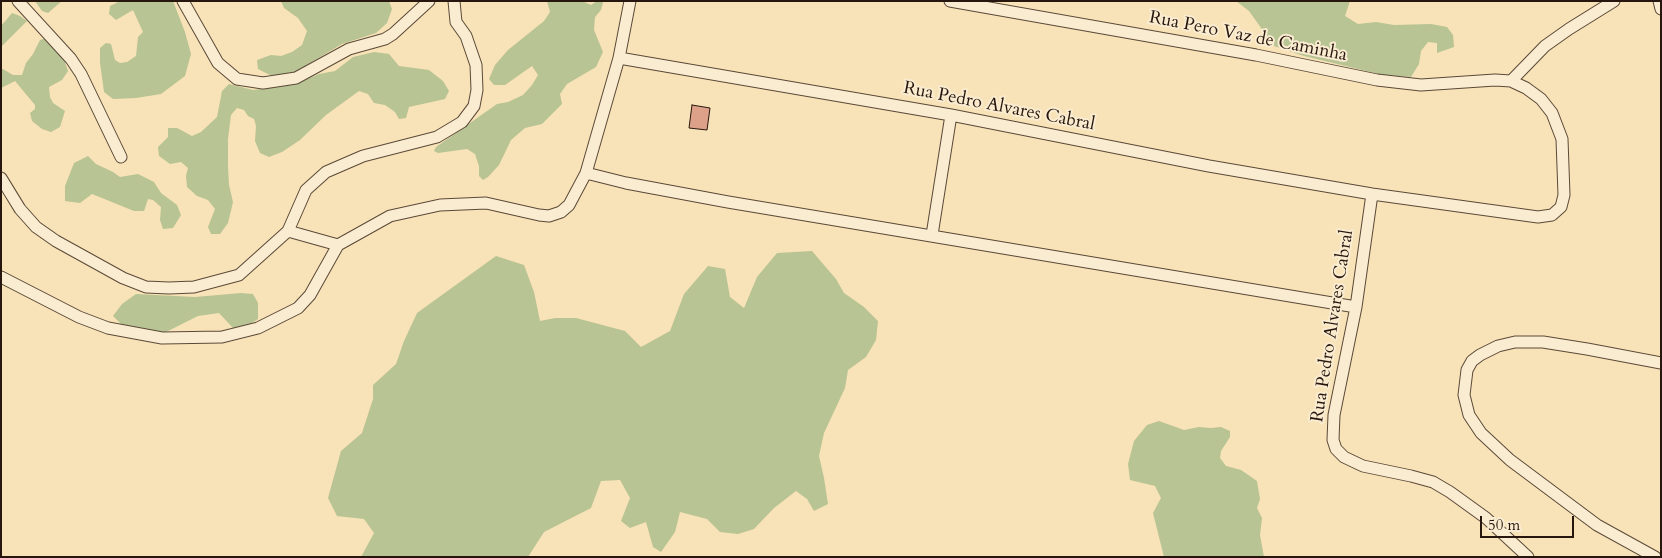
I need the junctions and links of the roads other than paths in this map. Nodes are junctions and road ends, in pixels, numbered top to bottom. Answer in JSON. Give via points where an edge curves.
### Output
{"nodes":[{"id":1,"x":183,"y":1,"type":"edge"},
{"id":2,"x":429,"y":1,"type":"edge"},
{"id":3,"x":454,"y":1,"type":"edge"},
{"id":4,"x":630,"y":1,"type":"edge"},
{"id":5,"x":950,"y":1,"type":"edge"},
{"id":6,"x":1614,"y":1,"type":"edge"},
{"id":7,"x":1659,"y":1,"type":"edge"},
{"id":8,"x":20,"y":2,"type":"edge"},
{"id":9,"x":1661,"y":9,"type":"edge"},
{"id":10,"x":619,"y":58,"type":"junction"},
{"id":11,"x":1510,"y":81,"type":"junction"},
{"id":12,"x":951,"y":115,"type":"junction"},
{"id":13,"x":121,"y":157,"type":"dead end"},
{"id":14,"x":586,"y":173,"type":"junction"},
{"id":15,"x":1,"y":178,"type":"edge"},
{"id":16,"x":1372,"y":194,"type":"junction"},
{"id":17,"x":288,"y":231,"type":"junction"},
{"id":18,"x":932,"y":235,"type":"junction"},
{"id":19,"x":338,"y":245,"type":"junction"},
{"id":20,"x":1,"y":277,"type":"edge"},
{"id":21,"x":1356,"y":307,"type":"junction"},
{"id":22,"x":1661,"y":363,"type":"edge"},
{"id":23,"x":1528,"y":557,"type":"edge"},
{"id":24,"x":1656,"y":557,"type":"edge"}],
"edges":[{"from":1,"to":2,"type":"street","via":[[218,63],[237,79],[263,83],[296,78],[349,49],[385,39]]},
{"from":3,"to":17,"type":"street","via":[[456,22],[466,36],[476,65],[474,106],[462,122],[437,137],[363,156],[326,172],[306,190]]},
{"from":4,"to":10,"type":"street"},
{"from":5,"to":11,"type":"street","name":"Rua Pero Vaz de Caminha","via":[[1377,80],[1421,85]]},
{"from":6,"to":11,"type":"street","via":[[1545,46]]},
{"from":7,"to":9,"type":"street"},
{"from":8,"to":13,"type":"street","via":[[81,74]]},
{"from":10,"to":12,"type":"street","name":"Rua Pedro Alvares Cabral"},
{"from":10,"to":14,"type":"street"},
{"from":11,"to":16,"type":"street","name":"Rua Pedro Alvares Cabral","via":[[1541,99],[1552,113],[1562,139],[1564,195],[1561,207],[1552,215],[1538,217]]},
{"from":12,"to":16,"type":"street","name":"Rua Pedro Alvares Cabral","via":[[1209,166]]},
{"from":12,"to":18,"type":"street"},
{"from":14,"to":18,"type":"street","via":[[728,202]]},
{"from":14,"to":19,"type":"street","via":[[569,205],[549,216],[486,203],[440,205],[390,216]]},
{"from":15,"to":17,"type":"street","via":[[20,209],[36,227],[92,262],[146,287],[194,287],[239,275]]},
{"from":16,"to":21,"type":"street","name":"Rua Pedro Alvares Cabral"},
{"from":17,"to":19,"type":"street"},
{"from":18,"to":21,"type":"street"},
{"from":19,"to":20,"type":"street","via":[[310,295],[298,308],[258,328],[222,337],[162,338],[108,328],[79,317]]},
{"from":21,"to":23,"type":"street","name":"Rua Pedro Alvares Cabral","via":[[1334,415],[1336,449],[1344,457],[1363,466],[1433,482],[1486,518]]},
{"from":22,"to":24,"type":"street","via":[[1587,348],[1515,342],[1498,346],[1472,361],[1467,370],[1464,395],[1469,415],[1481,433],[1510,460],[1597,525]]}]}
